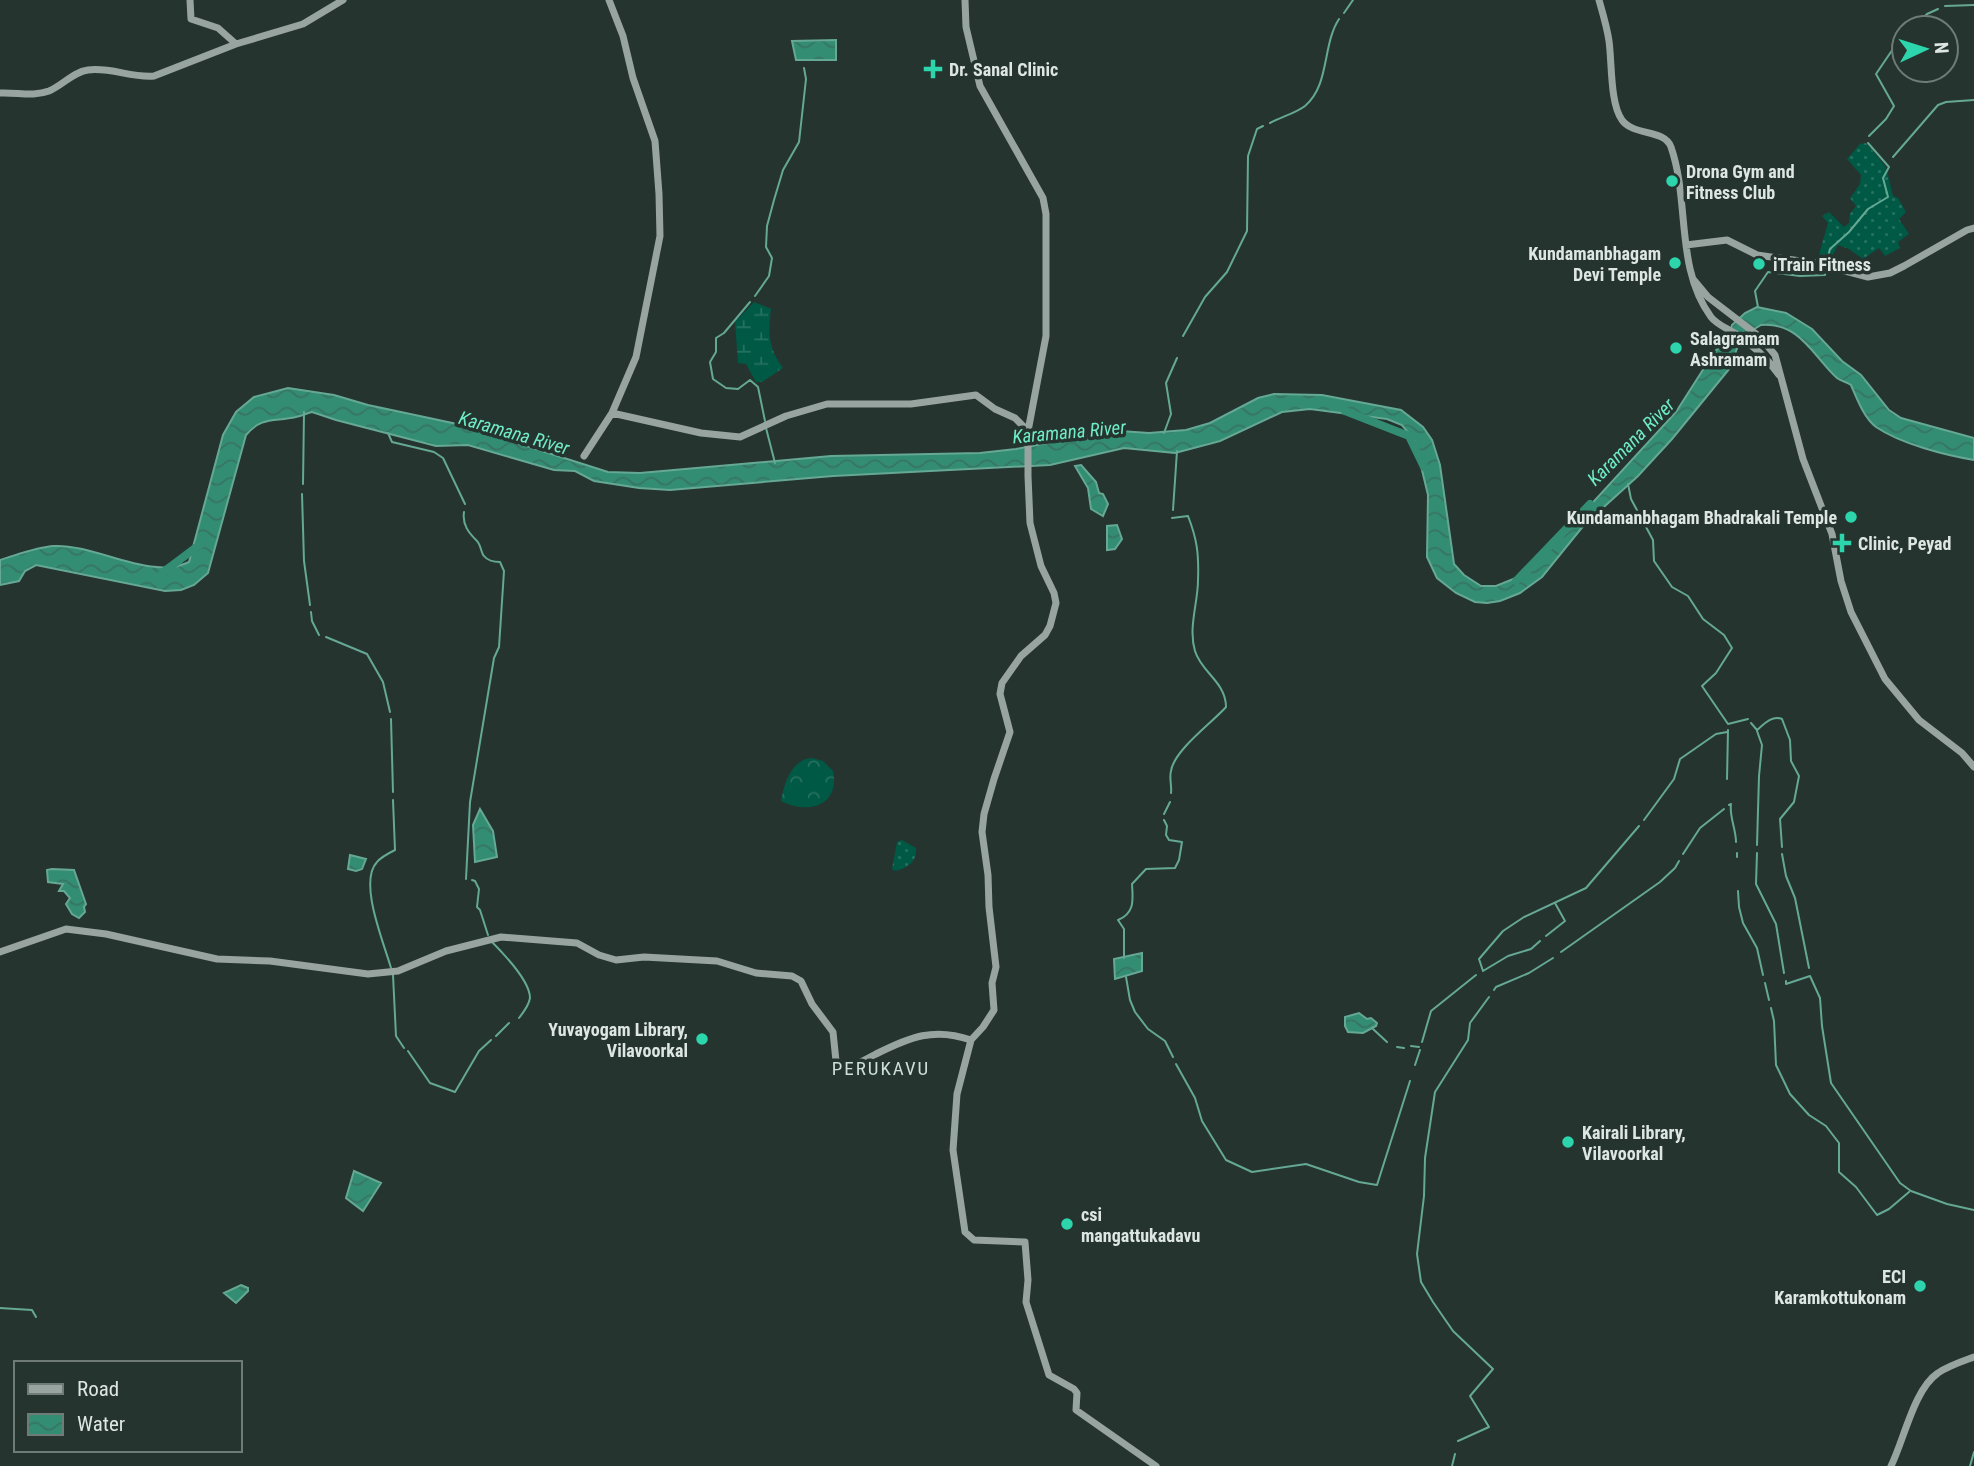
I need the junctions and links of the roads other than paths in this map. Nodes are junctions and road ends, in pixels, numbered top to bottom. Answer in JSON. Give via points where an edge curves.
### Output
{"nodes":[{"id":1,"x":190,"y":0,"type":"edge"},
{"id":2,"x":343,"y":0,"type":"edge"},
{"id":3,"x":609,"y":0,"type":"edge"},
{"id":4,"x":965,"y":0,"type":"edge"},
{"id":5,"x":1599,"y":0,"type":"edge"},
{"id":6,"x":236,"y":44,"type":"junction"},
{"id":7,"x":0,"y":93,"type":"edge"},
{"id":8,"x":1974,"y":228,"type":"edge"},
{"id":9,"x":1686,"y":245,"type":"junction"},
{"id":10,"x":1693,"y":279,"type":"junction"},
{"id":11,"x":1779,"y":376,"type":"junction"},
{"id":12,"x":612,"y":413,"type":"junction"},
{"id":13,"x":1028,"y":431,"type":"junction"},
{"id":14,"x":584,"y":456,"type":"dead end"},
{"id":15,"x":1974,"y":768,"type":"edge"},
{"id":16,"x":0,"y":952,"type":"edge"},
{"id":17,"x":971,"y":1040,"type":"junction"},
{"id":18,"x":1974,"y":1357,"type":"edge"},
{"id":19,"x":1156,"y":1466,"type":"edge"},
{"id":20,"x":1891,"y":1466,"type":"edge"}],
"edges":[{"from":1,"to":6,"type":"street","via":[[191,19],[218,28]]},
{"from":2,"to":6,"type":"street","via":[[312,21]]},
{"from":3,"to":12,"type":"street","via":[[654,141],[659,194],[657,252],[636,357]]},
{"from":4,"to":13,"type":"street","via":[[966,27],[980,86],[1043,198],[1046,214],[1046,337]]},
{"from":5,"to":9,"type":"street","via":[[1621,120],[1671,146],[1684,203]]},
{"from":6,"to":7,"type":"street","via":[[154,76],[84,70],[49,91]]},
{"from":8,"to":9,"type":"street","via":[[1890,273],[1865,277],[1757,255],[1727,240]]},
{"from":9,"to":10,"type":"street"},
{"from":10,"to":11,"type":"street","via":[[1712,318],[1766,357]]},
{"from":10,"to":11,"type":"street","via":[[1708,297],[1770,347]]},
{"from":11,"to":15,"type":"street","via":[[1803,459],[1832,534],[1851,612],[1869,651],[1919,720]]},
{"from":12,"to":13,"type":"street","via":[[701,433],[740,436],[827,404],[912,404],[976,396]]},
{"from":12,"to":14,"type":"street"},
{"from":13,"to":17,"type":"street","via":[[1030,523],[1056,603],[1045,635],[1021,656],[1002,683],[1000,694],[1010,732],[982,832],[996,967],[992,983],[995,1010]]},
{"from":16,"to":17,"type":"street","via":[[61,930],[217,959],[372,974],[398,971],[490,938],[560,940],[617,960],[717,961],[756,973],[792,976],[802,981],[830,1027],[840,1067],[852,1066],[914,1036],[950,1033]]},
{"from":17,"to":19,"type":"street","via":[[957,1094],[953,1150],[965,1232],[974,1240],[1026,1242],[1026,1302],[1049,1375],[1074,1389],[1076,1410]]},
{"from":18,"to":20,"type":"street","via":[[1941,1371],[1927,1384]]}]}
